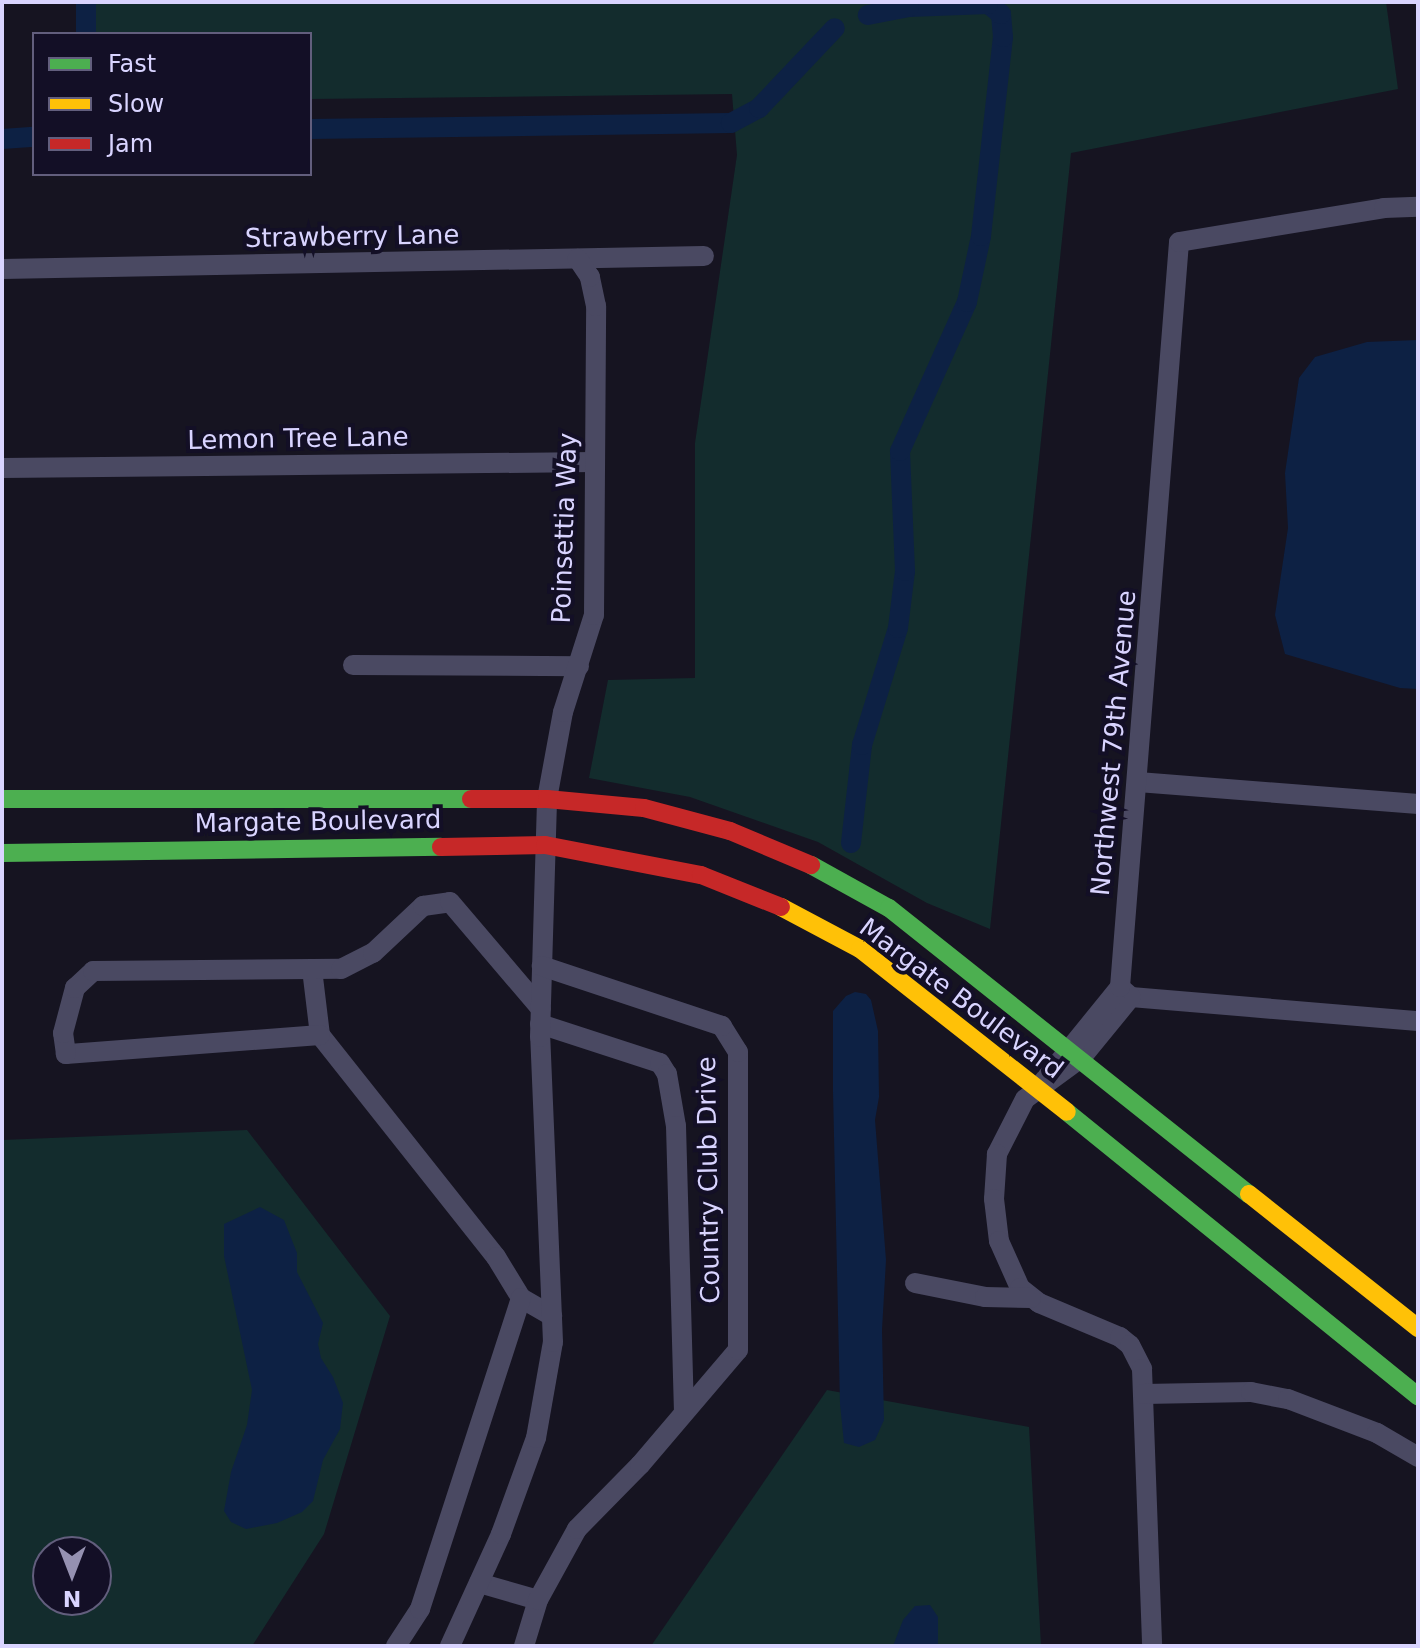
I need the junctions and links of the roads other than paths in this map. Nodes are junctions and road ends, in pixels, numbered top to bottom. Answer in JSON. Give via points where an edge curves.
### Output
{"nodes":[{"id":1,"x":1418,"y":207,"type":"edge"},
{"id":2,"x":704,"y":256,"type":"dead end"},
{"id":3,"x":578,"y":259,"type":"junction"},
{"id":4,"x":2,"y":269,"type":"edge"},
{"id":5,"x":594,"y":462,"type":"junction"},
{"id":6,"x":2,"y":468,"type":"edge"},
{"id":7,"x":353,"y":665,"type":"dead end"},
{"id":8,"x":579,"y":666,"type":"junction"},
{"id":9,"x":1138,"y":782,"type":"junction"},
{"id":10,"x":2,"y":799,"type":"edge"},
{"id":11,"x":547,"y":799,"type":"junction"},
{"id":12,"x":1418,"y":804,"type":"edge"},
{"id":13,"x":545,"y":845,"type":"junction"},
{"id":14,"x":2,"y":853,"type":"edge"},
{"id":15,"x":542,"y":966,"type":"junction"},
{"id":16,"x":312,"y":969,"type":"junction"},
{"id":17,"x":1126,"y":992,"type":"junction"},
{"id":18,"x":541,"y":1016,"type":"junction"},
{"id":19,"x":1418,"y":1021,"type":"edge"},
{"id":20,"x":320,"y":1035,"type":"junction"},
{"id":21,"x":1074,"y":1053,"type":"junction"},
{"id":22,"x":1038,"y":1088,"type":"junction"},
{"id":23,"x":915,"y":1283,"type":"dead end"},
{"id":24,"x":521,"y":1298,"type":"junction"},
{"id":25,"x":1031,"y":1298,"type":"junction"},
{"id":26,"x":552,"y":1316,"type":"junction"},
{"id":27,"x":1418,"y":1328,"type":"edge"},
{"id":28,"x":1144,"y":1394,"type":"junction"},
{"id":29,"x":1418,"y":1396,"type":"edge"},
{"id":30,"x":684,"y":1410,"type":"junction"},
{"id":31,"x":1418,"y":1457,"type":"edge"},
{"id":32,"x":479,"y":1583,"type":"junction"},
{"id":33,"x":538,"y":1600,"type":"junction"},
{"id":34,"x":396,"y":1646,"type":"edge"},
{"id":35,"x":450,"y":1646,"type":"edge"},
{"id":36,"x":524,"y":1646,"type":"edge"},
{"id":37,"x":1152,"y":1646,"type":"edge"}],
"edges":[{"from":1,"to":9,"type":"street","name":"Northwest 79th Avenue","via":[[1179,242]]},
{"from":2,"to":3,"type":"street","name":"Strawberry Lane"},
{"from":3,"to":4,"type":"street","name":"Strawberry Lane"},
{"from":3,"to":5,"type":"street","name":"Poinsettia Way","via":[[590,277],[596,306]]},
{"from":5,"to":6,"type":"street","name":"Lemon Tree Lane"},
{"from":5,"to":8,"type":"street","name":"Poinsettia Way","via":[[594,615]]},
{"from":7,"to":8,"type":"street"},
{"from":8,"to":11,"type":"street","name":"Poinsettia Way","via":[[563,712]]},
{"from":9,"to":12,"type":"street"},
{"from":9,"to":17,"type":"street","name":"Northwest 79th Avenue"},
{"from":10,"to":11,"type":"street","name":"Margate Boulevard"},
{"from":11,"to":13,"type":"street","name":"Poinsettia Way"},
{"from":11,"to":21,"type":"street","name":"Margate Boulevard","via":[[644,808],[721,828],[795,856],[889,908]]},
{"from":13,"to":14,"type":"street","name":"Margate Boulevard"},
{"from":13,"to":15,"type":"street"},
{"from":13,"to":22,"type":"street","name":"Margate Boulevard","via":[[701,875],[769,901],[860,949]]},
{"from":15,"to":18,"type":"street"},
{"from":15,"to":30,"type":"street","name":"Country Club Drive","via":[[722,1026],[738,1052],[738,1350]]},
{"from":16,"to":18,"type":"street","via":[[341,969],[373,953],[423,906],[450,902]]},
{"from":16,"to":20,"type":"street"},
{"from":16,"to":20,"type":"street","via":[[93,971],[75,988],[63,1033],[66,1054]]},
{"from":17,"to":19,"type":"street"},
{"from":17,"to":21,"type":"street"},
{"from":18,"to":26,"type":"street"},
{"from":18,"to":30,"type":"street","name":"Country Club Drive","via":[[660,1063],[667,1074],[676,1126]]},
{"from":20,"to":24,"type":"street","via":[[496,1257]]},
{"from":21,"to":22,"type":"street"},
{"from":21,"to":27,"type":"street","name":"Margate Boulevard"},
{"from":22,"to":25,"type":"street","via":[[1025,1099],[1001,1140],[994,1175],[999,1241],[1008,1267]]},
{"from":22,"to":29,"type":"street","name":"Margate Boulevard"},
{"from":23,"to":25,"type":"street","via":[[985,1297]]},
{"from":24,"to":26,"type":"street"},
{"from":24,"to":34,"type":"street","via":[[420,1609]]},
{"from":25,"to":28,"type":"street","via":[[1106,1329],[1130,1345],[1142,1369]]},
{"from":26,"to":32,"type":"street","via":[[553,1342],[536,1438]]},
{"from":28,"to":31,"type":"street","via":[[1251,1392],[1288,1399],[1377,1433]]},
{"from":28,"to":37,"type":"street"},
{"from":30,"to":33,"type":"street","name":"Country Club Drive","via":[[640,1465],[577,1529]]},
{"from":32,"to":33,"type":"street"},
{"from":32,"to":35,"type":"street"},
{"from":33,"to":36,"type":"street","name":"Country Club Drive"}]}
